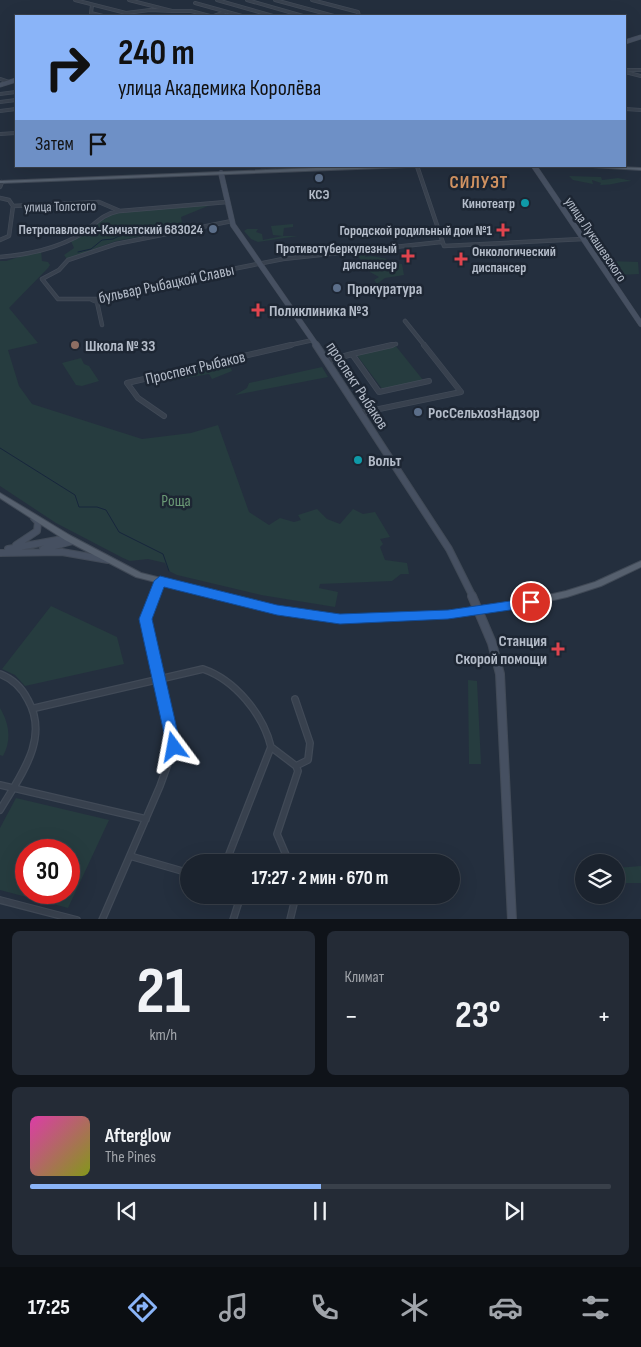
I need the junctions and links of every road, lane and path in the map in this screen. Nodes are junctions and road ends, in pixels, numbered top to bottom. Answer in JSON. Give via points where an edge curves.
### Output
{"nodes":[{"id":1,"x":74,"y":0,"type":"edge"},
{"id":2,"x":128,"y":0,"type":"edge"},
{"id":3,"x":217,"y":0,"type":"edge"},
{"id":4,"x":247,"y":0,"type":"edge"},
{"id":5,"x":275,"y":0,"type":"edge"},
{"id":6,"x":314,"y":0,"type":"edge"},
{"id":7,"x":195,"y":3,"type":"dead end"},
{"id":8,"x":92,"y":5,"type":"junction"},
{"id":9,"x":172,"y":10,"type":"junction"},
{"id":10,"x":178,"y":11,"type":"junction"},
{"id":11,"x":226,"y":12,"type":"junction"},
{"id":12,"x":127,"y":14,"type":"junction"},
{"id":13,"x":99,"y":15,"type":"edge"},
{"id":14,"x":133,"y":15,"type":"edge"},
{"id":15,"x":185,"y":15,"type":"edge"},
{"id":16,"x":206,"y":15,"type":"edge"},
{"id":17,"x":217,"y":15,"type":"edge"},
{"id":18,"x":238,"y":15,"type":"edge"},
{"id":19,"x":261,"y":15,"type":"edge"},
{"id":20,"x":300,"y":15,"type":"edge"},
{"id":21,"x":330,"y":15,"type":"edge"},
{"id":22,"x":359,"y":15,"type":"edge"},
{"id":23,"x":641,"y":37,"type":"edge"},
{"id":24,"x":626,"y":42,"type":"edge"},
{"id":25,"x":641,"y":70,"type":"edge"},
{"id":26,"x":626,"y":71,"type":"edge"},
{"id":27,"x":626,"y":71,"type":"edge"},
{"id":28,"x":641,"y":76,"type":"edge"},
{"id":29,"x":0,"y":78,"type":"edge"},
{"id":30,"x":15,"y":80,"type":"edge"},
{"id":31,"x":8,"y":82,"type":"junction"},
{"id":32,"x":0,"y":85,"type":"edge"},
{"id":33,"x":15,"y":92,"type":"edge"},
{"id":34,"x":0,"y":94,"type":"edge"},
{"id":35,"x":15,"y":100,"type":"edge"},
{"id":36,"x":0,"y":102,"type":"edge"},
{"id":37,"x":15,"y":109,"type":"edge"},
{"id":38,"x":626,"y":110,"type":"edge"},
{"id":39,"x":641,"y":110,"type":"edge"},
{"id":40,"x":0,"y":111,"type":"edge"},
{"id":41,"x":15,"y":133,"type":"edge"},
{"id":42,"x":0,"y":134,"type":"edge"},
{"id":43,"x":334,"y":167,"type":"edge"},
{"id":44,"x":417,"y":167,"type":"edge"},
{"id":45,"x":535,"y":167,"type":"edge"},
{"id":46,"x":604,"y":167,"type":"edge"},
{"id":47,"x":260,"y":168,"type":"edge"},
{"id":48,"x":641,"y":170,"type":"edge"},
{"id":49,"x":221,"y":173,"type":"junction"},
{"id":50,"x":1,"y":183,"type":"edge"},
{"id":51,"x":0,"y":198,"type":"edge"},
{"id":52,"x":227,"y":202,"type":"junction"},
{"id":53,"x":13,"y":206,"type":"junction"},
{"id":54,"x":120,"y":210,"type":"junction"},
{"id":55,"x":232,"y":221,"type":"junction"},
{"id":56,"x":583,"y":239,"type":"junction"},
{"id":57,"x":0,"y":240,"type":"edge"},
{"id":58,"x":441,"y":242,"type":"junction"},
{"id":59,"x":1,"y":257,"type":"edge"},
{"id":60,"x":260,"y":263,"type":"junction"},
{"id":61,"x":90,"y":299,"type":"junction"},
{"id":62,"x":405,"y":322,"type":"dead end"},
{"id":63,"x":641,"y":324,"type":"edge"},
{"id":64,"x":102,"y":325,"type":"dead end"},
{"id":65,"x":313,"y":340,"type":"junction"},
{"id":66,"x":396,"y":344,"type":"dead end"},
{"id":67,"x":352,"y":354,"type":"junction"},
{"id":68,"x":327,"y":361,"type":"junction"},
{"id":69,"x":429,"y":381,"type":"dead end"},
{"id":70,"x":360,"y":413,"type":"junction"},
{"id":71,"x":164,"y":416,"type":"dead end"},
{"id":72,"x":0,"y":495,"type":"edge"},
{"id":73,"x":34,"y":518,"type":"junction"},
{"id":74,"x":70,"y":540,"type":"junction"},
{"id":75,"x":9,"y":549,"type":"junction"},
{"id":76,"x":0,"y":552,"type":"edge"},
{"id":77,"x":17,"y":552,"type":"junction"},
{"id":78,"x":111,"y":561,"type":"junction"},
{"id":79,"x":641,"y":564,"type":"edge"},
{"id":80,"x":160,"y":581,"type":"junction"},
{"id":81,"x":480,"y":610,"type":"junction"},
{"id":82,"x":0,"y":674,"type":"edge"},
{"id":83,"x":159,"y":678,"type":"junction"},
{"id":84,"x":295,"y":699,"type":"dead end"},
{"id":85,"x":35,"y":708,"type":"junction"},
{"id":86,"x":270,"y":747,"type":"junction"},
{"id":87,"x":296,"y":766,"type":"junction"},
{"id":88,"x":0,"y":785,"type":"edge"},
{"id":89,"x":12,"y":788,"type":"junction"},
{"id":90,"x":0,"y":810,"type":"edge"},
{"id":91,"x":146,"y":819,"type":"junction"},
{"id":92,"x":229,"y":854,"type":"edge"},
{"id":93,"x":286,"y":854,"type":"edge"},
{"id":94,"x":130,"y":856,"type":"junction"},
{"id":95,"x":180,"y":870,"type":"edge"},
{"id":96,"x":0,"y":900,"type":"edge"},
{"id":97,"x":238,"y":904,"type":"edge"},
{"id":98,"x":294,"y":904,"type":"edge"},
{"id":99,"x":73,"y":919,"type":"edge"},
{"id":100,"x":102,"y":919,"type":"edge"},
{"id":101,"x":233,"y":919,"type":"edge"},
{"id":102,"x":290,"y":919,"type":"edge"},
{"id":103,"x":512,"y":919,"type":"edge"}],
"edges":[{"from":1,"to":8,"type":"street"},
{"from":2,"to":9,"type":"street"},
{"from":3,"to":19,"type":"street"},
{"from":4,"to":20,"type":"street"},
{"from":5,"to":21,"type":"street"},
{"from":6,"to":22,"type":"street"},
{"from":7,"to":11,"type":"street"},
{"from":8,"to":12,"type":"street"},
{"from":8,"to":13,"type":"street","via":[[92,13]]},
{"from":9,"to":10,"type":"street"},
{"from":9,"to":12,"type":"street"},
{"from":10,"to":15,"type":"street"},
{"from":10,"to":16,"type":"street"},
{"from":11,"to":17,"type":"street"},
{"from":11,"to":18,"type":"street"},
{"from":12,"to":14,"type":"street"},
{"from":23,"to":24,"type":"main road"},
{"from":25,"to":26,"type":"street"},
{"from":27,"to":28,"type":"street"},
{"from":29,"to":31,"type":"street"},
{"from":30,"to":31,"type":"main road"},
{"from":31,"to":32,"type":"main road"},
{"from":33,"to":34,"type":"street"},
{"from":35,"to":36,"type":"street"},
{"from":37,"to":40,"type":"street"},
{"from":38,"to":39,"type":"street"},
{"from":41,"to":42,"type":"street"},
{"from":43,"to":47,"type":"main road"},
{"from":44,"to":58,"type":"street"},
{"from":45,"to":56,"type":"main road","name":"улица Лукашевского"},
{"from":46,"to":48,"type":"main road"},
{"from":47,"to":49,"type":"main road"},
{"from":49,"to":50,"type":"main road"},
{"from":49,"to":52,"type":"main road","name":"проспект Рыбаков"},
{"from":51,"to":53,"type":"street","via":[[9,200]]},
{"from":52,"to":54,"type":"street"},
{"from":52,"to":55,"type":"main road","name":"проспект Рыбаков"},
{"from":53,"to":54,"type":"street","name":"улица Толстого","via":[[99,202]]},
{"from":53,"to":57,"type":"street","via":[[9,236]]},
{"from":54,"to":59,"type":"street","via":[[106,212],[79,235],[12,257]]},
{"from":55,"to":60,"type":"main road","name":"проспект Рыбаков"},
{"from":55,"to":61,"type":"street","name":"бульвар Рыбацкой Славы","via":[[116,244],[68,260],[42,280],[58,298]]},
{"from":56,"to":58,"type":"street","name":"бульвар Рыбацкой Славы","via":[[444,246]]},
{"from":56,"to":63,"type":"main road","name":"улица Лукашевского"},
{"from":58,"to":60,"type":"street","name":"бульвар Рыбацкой Славы","via":[[332,252]]},
{"from":60,"to":61,"type":"street","name":"бульвар Рыбацкой Славы"},
{"from":60,"to":65,"type":"main road","name":"проспект Рыбаков"},
{"from":61,"to":64,"type":"street","via":[[97,302]]},
{"from":62,"to":70,"type":"street","via":[[461,392]]},
{"from":65,"to":68,"type":"main road","name":"проспект Рыбаков"},
{"from":65,"to":71,"type":"street","name":"Проспект Рыбаков","via":[[127,383],[138,398]]},
{"from":66,"to":67,"type":"street"},
{"from":67,"to":68,"type":"street"},
{"from":67,"to":69,"type":"street","via":[[379,392]]},
{"from":68,"to":70,"type":"main road","name":"проспект Рыбаков"},
{"from":70,"to":81,"type":"main road","name":"проспект Рыбаков","via":[[449,550]]},
{"from":72,"to":73,"type":"main road"},
{"from":73,"to":74,"type":"main road"},
{"from":73,"to":75,"type":"main road","via":[[38,522],[37,532]]},
{"from":74,"to":75,"type":"main road"},
{"from":74,"to":77,"type":"main road","via":[[50,548]]},
{"from":74,"to":78,"type":"main road"},
{"from":75,"to":76,"type":"main road"},
{"from":76,"to":77,"type":"main road"},
{"from":77,"to":78,"type":"main road","via":[[72,553]]},
{"from":78,"to":80,"type":"main road"},
{"from":79,"to":81,"type":"main road","via":[[567,594]]},
{"from":80,"to":81,"type":"main road","via":[[277,610],[340,619],[397,618]]},
{"from":80,"to":83,"type":"street","via":[[146,619]]},
{"from":81,"to":103,"type":"main road","name":"проспект Рыбаков","via":[[500,674]]},
{"from":82,"to":85,"type":"street","via":[[24,693]]},
{"from":83,"to":85,"type":"street"},
{"from":83,"to":86,"type":"street","via":[[211,670],[254,709]]},
{"from":83,"to":91,"type":"street","via":[[174,747]]},
{"from":84,"to":87,"type":"street","via":[[310,744],[308,760]]},
{"from":85,"to":89,"type":"street","via":[[38,732],[32,753]]},
{"from":86,"to":87,"type":"street"},
{"from":86,"to":92,"type":"street"},
{"from":87,"to":93,"type":"street","via":[[298,771],[277,834]]},
{"from":88,"to":89,"type":"street"},
{"from":89,"to":90,"type":"street"},
{"from":89,"to":91,"type":"street"},
{"from":91,"to":94,"type":"street"},
{"from":94,"to":95,"type":"street"},
{"from":94,"to":100,"type":"street"},
{"from":96,"to":99,"type":"street"},
{"from":97,"to":101,"type":"street"},
{"from":98,"to":102,"type":"street"}]}
